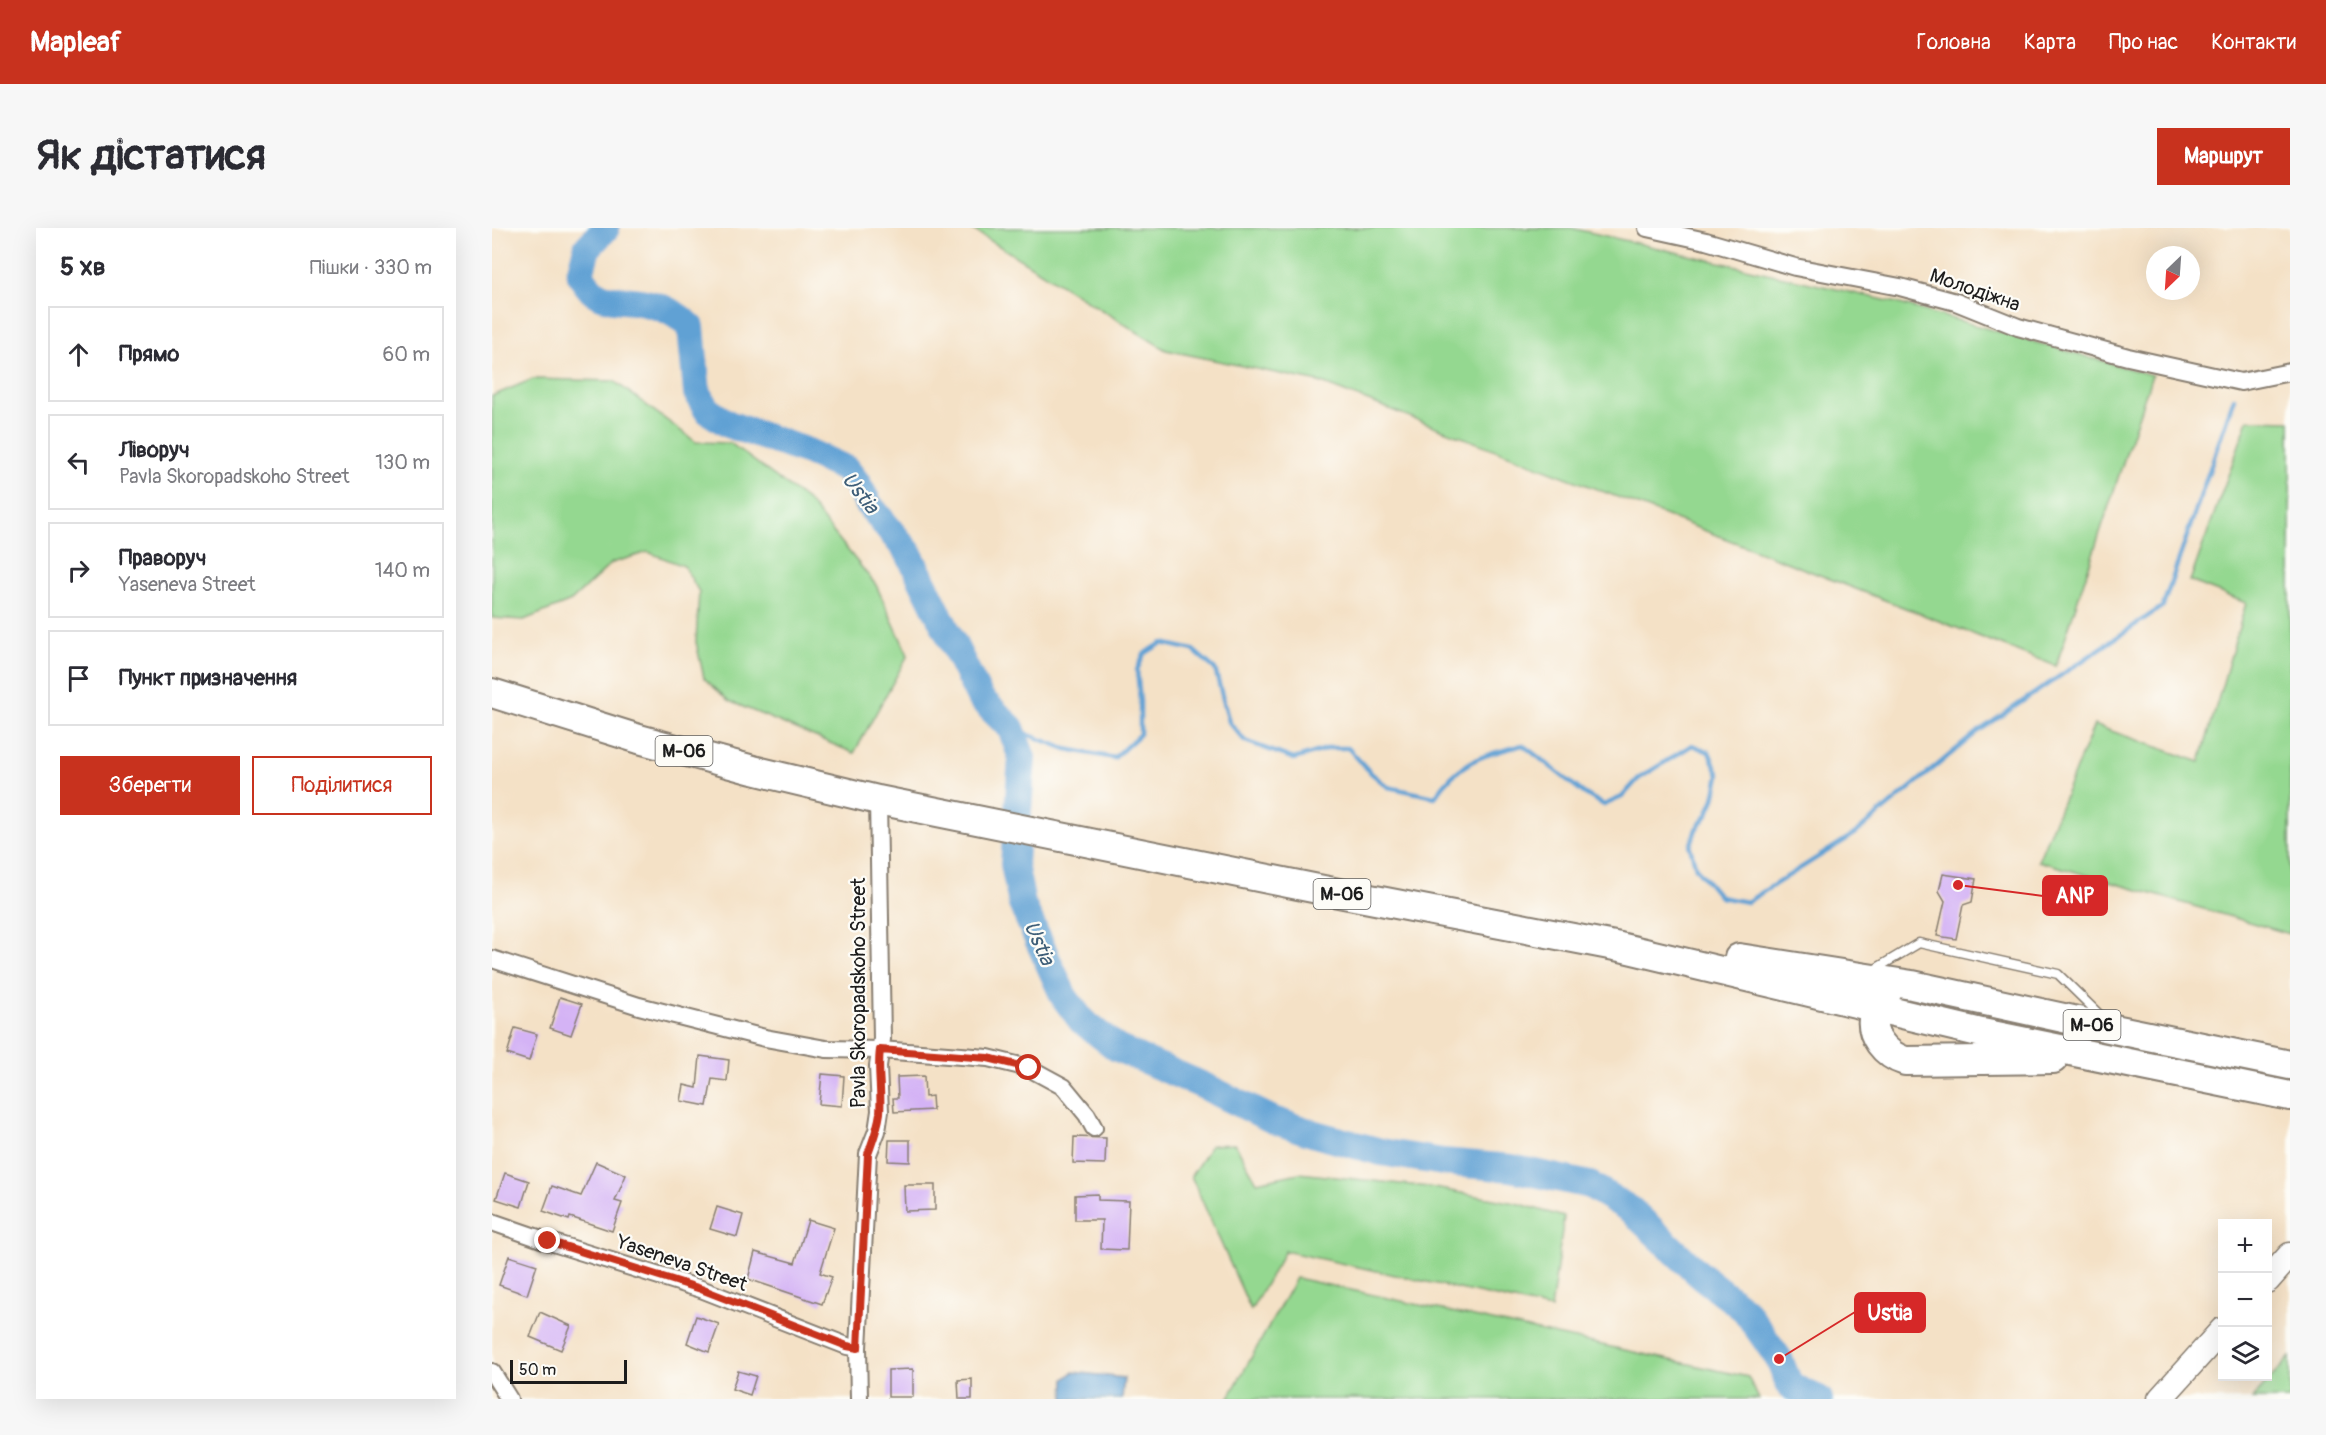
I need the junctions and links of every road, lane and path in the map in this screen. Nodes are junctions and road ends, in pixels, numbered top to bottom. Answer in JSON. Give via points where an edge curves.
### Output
{"nodes":[{"id":1,"x":1647,"y":228,"type":"edge"},
{"id":2,"x":2290,"y":372,"type":"edge"},
{"id":3,"x":492,"y":693,"type":"edge"},
{"id":4,"x":878,"y":800,"type":"junction"},
{"id":5,"x":1620,"y":947,"type":"junction"},
{"id":6,"x":492,"y":959,"type":"edge"},
{"id":7,"x":1864,"y":976,"type":"junction"},
{"id":8,"x":1896,"y":982,"type":"junction"},
{"id":9,"x":1877,"y":1007,"type":"junction"},
{"id":10,"x":2114,"y":1029,"type":"junction"},
{"id":11,"x":880,"y":1050,"type":"junction"},
{"id":12,"x":2100,"y":1057,"type":"junction"},
{"id":13,"x":2284,"y":1062,"type":"edge"},
{"id":14,"x":2290,"y":1096,"type":"edge"},
{"id":15,"x":1094,"y":1128,"type":"dead end"},
{"id":16,"x":492,"y":1222,"type":"edge"},
{"id":17,"x":2290,"y":1255,"type":"edge"},
{"id":18,"x":2272,"y":1275,"type":"edge"},
{"id":19,"x":2218,"y":1335,"type":"edge"},
{"id":20,"x":858,"y":1348,"type":"junction"},
{"id":21,"x":492,"y":1371,"type":"edge"},
{"id":22,"x":509,"y":1399,"type":"edge"},
{"id":23,"x":860,"y":1399,"type":"edge"},
{"id":24,"x":2160,"y":1399,"type":"edge"}],
"edges":[{"from":1,"to":2,"type":"street","name":"Молодіжна","via":[[1795,267],[1956,302],[2018,327],[2128,357],[2241,382]]},
{"from":3,"to":4,"type":"highway","number":"М-06","via":[[639,739]]},
{"from":4,"to":5,"type":"highway","number":"М-06"},
{"from":4,"to":11,"type":"street","name":"Pavla Skoropadskoho Street"},
{"from":5,"to":7,"type":"highway","number":"М-06","via":[[1749,959]]},
{"from":5,"to":9,"type":"highway","number":"М-06"},
{"from":6,"to":11,"type":"street","via":[[639,1006],[765,1038],[826,1049]]},
{"from":7,"to":8,"type":"highway","number":"М-06"},
{"from":7,"to":10,"type":"lane","via":[[1919,943],[2058,974]]},
{"from":8,"to":9,"type":"highway"},
{"from":8,"to":10,"type":"highway","number":"М-06"},
{"from":9,"to":12,"type":"highway","number":"М-06"},
{"from":9,"to":12,"type":"highway","via":[[1873,1029],[1885,1051],[1905,1061]]},
{"from":10,"to":13,"type":"highway","number":"М-06"},
{"from":11,"to":15,"type":"street","via":[[988,1058],[1029,1068],[1065,1086]]},
{"from":11,"to":20,"type":"street","name":"Pavla Skoropadskoho Street","via":[[880,1111],[868,1154]]},
{"from":12,"to":14,"type":"highway","number":"М-06"},
{"from":16,"to":20,"type":"street","name":"Yaseneva Street","via":[[701,1289]]},
{"from":17,"to":18,"type":"main road"},
{"from":19,"to":24,"type":"main road"},
{"from":20,"to":23,"type":"street","name":"Pavla Skoropadskoho Street"},
{"from":21,"to":22,"type":"street"}]}
